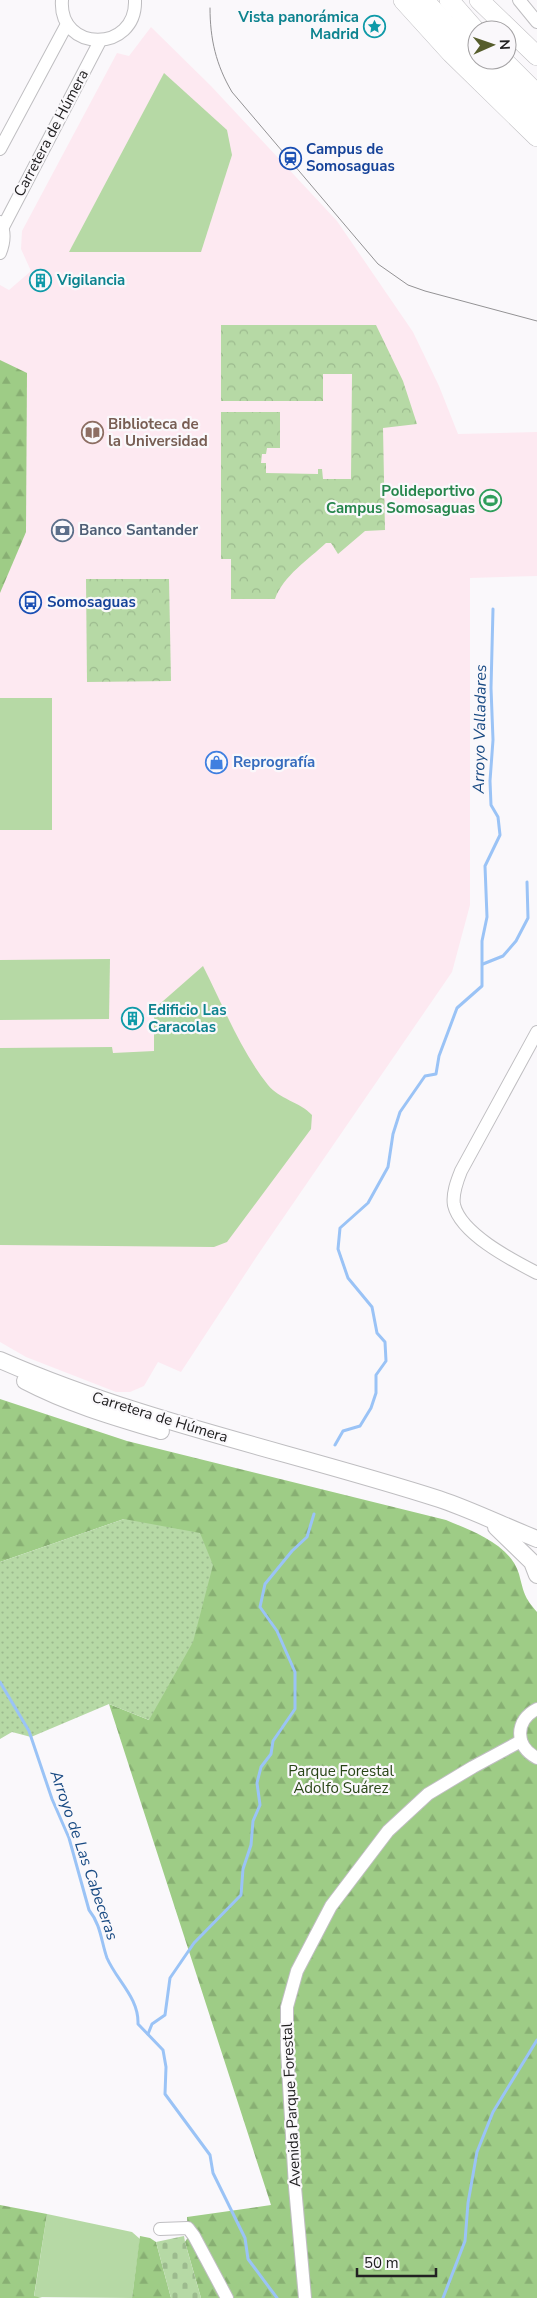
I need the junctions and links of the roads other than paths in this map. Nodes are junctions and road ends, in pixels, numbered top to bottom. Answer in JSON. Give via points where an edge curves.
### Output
{"nodes":[{"id":1,"x":62,"y":0,"type":"edge"},
{"id":2,"x":135,"y":0,"type":"edge"},
{"id":3,"x":403,"y":0,"type":"edge"},
{"id":4,"x":424,"y":0,"type":"edge"},
{"id":5,"x":449,"y":0,"type":"edge"},
{"id":6,"x":479,"y":0,"type":"edge"},
{"id":7,"x":519,"y":0,"type":"edge"},
{"id":8,"x":467,"y":21,"type":"edge"},
{"id":9,"x":537,"y":22,"type":"edge"},
{"id":10,"x":67,"y":24,"type":"junction"},
{"id":11,"x":100,"y":41,"type":"junction"},
{"id":12,"x":467,"y":46,"type":"edge"},
{"id":13,"x":537,"y":56,"type":"edge"},
{"id":14,"x":490,"y":70,"type":"edge"},
{"id":15,"x":513,"y":70,"type":"edge"},
{"id":16,"x":537,"y":94,"type":"edge"},
{"id":17,"x":537,"y":116,"type":"edge"},
{"id":18,"x":537,"y":137,"type":"edge"},
{"id":19,"x":0,"y":149,"type":"edge"},
{"id":20,"x":1,"y":225,"type":"edge"},
{"id":21,"x":0,"y":254,"type":"edge"},
{"id":22,"x":537,"y":1032,"type":"edge"},
{"id":23,"x":537,"y":1273,"type":"edge"},
{"id":24,"x":0,"y":1360,"type":"edge"},
{"id":25,"x":0,"y":1368,"type":"edge"},
{"id":26,"x":322,"y":1466,"type":"junction"},
{"id":27,"x":487,"y":1519,"type":"junction"},
{"id":28,"x":537,"y":1539,"type":"edge"},
{"id":29,"x":537,"y":1575,"type":"edge"},
{"id":30,"x":537,"y":1709,"type":"edge"},
{"id":31,"x":520,"y":1741,"type":"junction"},
{"id":32,"x":537,"y":1758,"type":"edge"},
{"id":33,"x":160,"y":2229,"type":"dead end"},
{"id":34,"x":227,"y":2298,"type":"edge"},
{"id":35,"x":305,"y":2298,"type":"edge"}],
"edges":[{"from":1,"to":10,"type":"street","via":[[61,9]]},
{"from":2,"to":11,"type":"street","via":[[135,11],[126,28],[114,37]]},
{"from":3,"to":18,"type":"highway","via":[[451,53]]},
{"from":4,"to":12,"type":"highway"},
{"from":5,"to":8,"type":"highway"},
{"from":6,"to":13,"type":"highway"},
{"from":7,"to":9,"type":"street"},
{"from":10,"to":11,"type":"street","via":[[82,36]]},
{"from":10,"to":19,"type":"street"},
{"from":11,"to":20,"type":"street","name":"Carretera de Húmera"},
{"from":14,"to":17,"type":"highway"},
{"from":15,"to":16,"type":"highway"},
{"from":20,"to":21,"type":"street","via":[[4,241]]},
{"from":22,"to":23,"type":"street","via":[[461,1171],[455,1186],[454,1204],[464,1224],[478,1237]]},
{"from":24,"to":26,"type":"main road","name":"Carretera de Húmera","via":[[96,1399]]},
{"from":25,"to":26,"type":"main road","name":"Carretera de Húmera","via":[[48,1393],[97,1412],[283,1461]]},
{"from":26,"to":27,"type":"main road","name":"Carretera de Húmera","via":[[440,1499]]},
{"from":27,"to":28,"type":"main road","name":"Carretera de Húmera"},
{"from":27,"to":29,"type":"main road","name":"Carretera de Húmera","via":[[532,1562]]},
{"from":30,"to":31,"type":"street","via":[[530,1712],[520,1726]]},
{"from":31,"to":32,"type":"street"},
{"from":31,"to":35,"type":"street","name":"Avenida Parque Forestal","via":[[428,1794],[388,1831],[331,1906],[297,1971],[287,2007],[287,2050]]},
{"from":33,"to":34,"type":"street","via":[[188,2228]]}]}
